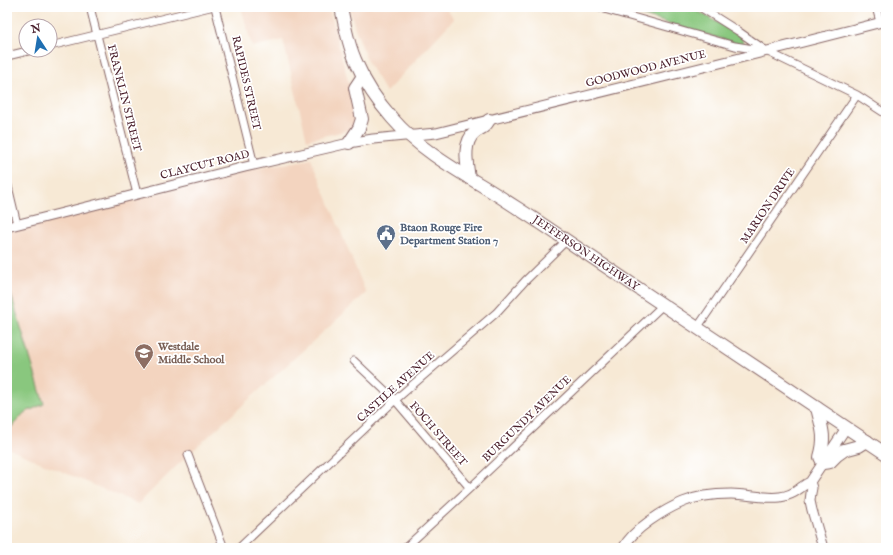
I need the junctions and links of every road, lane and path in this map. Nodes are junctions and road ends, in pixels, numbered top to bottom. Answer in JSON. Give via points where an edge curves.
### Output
{"nodes":[{"id":1,"x":90,"y":7,"type":"edge"},
{"id":2,"x":210,"y":7,"type":"edge"},
{"id":3,"x":216,"y":7,"type":"edge"},
{"id":4,"x":341,"y":7,"type":"edge"},
{"id":5,"x":597,"y":7,"type":"edge"},
{"id":6,"x":700,"y":7,"type":"edge"},
{"id":7,"x":876,"y":7,"type":"edge"},
{"id":8,"x":883,"y":22,"type":"edge"},
{"id":9,"x":97,"y":34,"type":"junction"},
{"id":10,"x":58,"y":44,"type":"edge"},
{"id":11,"x":766,"y":52,"type":"junction"},
{"id":12,"x":18,"y":53,"type":"edge"},
{"id":13,"x":7,"y":56,"type":"edge"},
{"id":14,"x":363,"y":76,"type":"junction"},
{"id":15,"x":856,"y":95,"type":"junction"},
{"id":16,"x":886,"y":114,"type":"edge"},
{"id":17,"x":489,"y":120,"type":"junction"},
{"id":18,"x":410,"y":136,"type":"junction"},
{"id":19,"x":349,"y":143,"type":"junction"},
{"id":20,"x":254,"y":165,"type":"junction"},
{"id":21,"x":470,"y":178,"type":"junction"},
{"id":22,"x":7,"y":182,"type":"edge"},
{"id":23,"x":137,"y":194,"type":"junction"},
{"id":24,"x":17,"y":224,"type":"junction"},
{"id":25,"x":7,"y":227,"type":"edge"},
{"id":26,"x":566,"y":241,"type":"junction"},
{"id":27,"x":663,"y":305,"type":"junction"},
{"id":28,"x":697,"y":328,"type":"junction"},
{"id":29,"x":354,"y":361,"type":"dead end"},
{"id":30,"x":395,"y":400,"type":"junction"},
{"id":31,"x":817,"y":408,"type":"junction"},
{"id":32,"x":846,"y":428,"type":"junction"},
{"id":33,"x":867,"y":441,"type":"junction"},
{"id":34,"x":886,"y":454,"type":"edge"},
{"id":35,"x":188,"y":455,"type":"dead end"},
{"id":36,"x":823,"y":463,"type":"junction"},
{"id":37,"x":810,"y":482,"type":"junction"},
{"id":38,"x":470,"y":488,"type":"junction"},
{"id":39,"x":224,"y":548,"type":"edge"},
{"id":40,"x":239,"y":548,"type":"edge"},
{"id":41,"x":405,"y":548,"type":"edge"},
{"id":42,"x":623,"y":548,"type":"edge"},
{"id":43,"x":823,"y":548,"type":"edge"}],
"edges":[{"from":1,"to":9,"type":"street","name":"FRANKLIN STREET"},
{"from":2,"to":9,"type":"street"},
{"from":3,"to":20,"type":"street","name":"RAPIDES STREET"},
{"from":4,"to":14,"type":"main road","name":"JEFFERSON HIGHWAY","via":[[352,50]]},
{"from":5,"to":11,"type":"street","via":[[735,46]]},
{"from":6,"to":11,"type":"street"},
{"from":7,"to":8,"type":"street"},
{"from":8,"to":11,"type":"street","name":"GOODWOOD AVENUE"},
{"from":9,"to":10,"type":"street"},
{"from":9,"to":23,"type":"street","name":"FRANKLIN STREET"},
{"from":11,"to":15,"type":"street"},
{"from":11,"to":17,"type":"street","name":"GOODWOOD AVENUE"},
{"from":12,"to":13,"type":"street"},
{"from":14,"to":18,"type":"main road","name":"JEFFERSON HIGHWAY","via":[[384,108]]},
{"from":14,"to":19,"type":"main road","via":[[355,88],[362,118],[360,128]]},
{"from":15,"to":16,"type":"street"},
{"from":15,"to":28,"type":"street","name":"MARION DRIVE"},
{"from":17,"to":18,"type":"street","name":"GOODWOOD AVENUE","via":[[436,133]]},
{"from":17,"to":21,"type":"main road","via":[[485,127],[470,137],[466,156]]},
{"from":18,"to":19,"type":"street","name":"CLAYCUT ROAD"},
{"from":18,"to":21,"type":"main road","name":"JEFFERSON HIGHWAY"},
{"from":19,"to":20,"type":"street","name":"CLAYCUT ROAD"},
{"from":20,"to":23,"type":"street","name":"CLAYCUT ROAD"},
{"from":21,"to":26,"type":"main road","name":"JEFFERSON HIGHWAY"},
{"from":22,"to":24,"type":"street"},
{"from":23,"to":24,"type":"street","name":"CLAYCUT ROAD"},
{"from":24,"to":25,"type":"street","name":"CLAYCUT ROAD"},
{"from":26,"to":27,"type":"main road","name":"JEFFERSON HIGHWAY"},
{"from":26,"to":30,"type":"street","name":"CASTILE AVENUE","via":[[496,313]]},
{"from":27,"to":28,"type":"main road","name":"JEFFERSON HIGHWAY"},
{"from":27,"to":38,"type":"street","name":"BURGUNDY AVENUE"},
{"from":28,"to":31,"type":"main road","name":"JEFFERSON HIGHWAY"},
{"from":29,"to":30,"type":"street","name":"FOCH STREET"},
{"from":30,"to":38,"type":"street","name":"FOCH STREET"},
{"from":30,"to":40,"type":"street","name":"CASTILE AVENUE"},
{"from":31,"to":32,"type":"main road","name":"JEFFERSON HIGHWAY"},
{"from":31,"to":36,"type":"main road","via":[[823,433],[820,457]]},
{"from":32,"to":33,"type":"main road","name":"JEFFERSON HIGHWAY"},
{"from":32,"to":36,"type":"street"},
{"from":33,"to":34,"type":"main road","name":"JEFFERSON HIGHWAY"},
{"from":33,"to":36,"type":"main road","via":[[844,450],[830,462]]},
{"from":35,"to":39,"type":"street"},
{"from":36,"to":37,"type":"street"},
{"from":37,"to":42,"type":"street","via":[[785,496],[720,494],[684,501],[640,528]]},
{"from":37,"to":43,"type":"street","via":[[810,501]]},
{"from":38,"to":41,"type":"street","name":"BURGUNDY AVENUE"}]}
